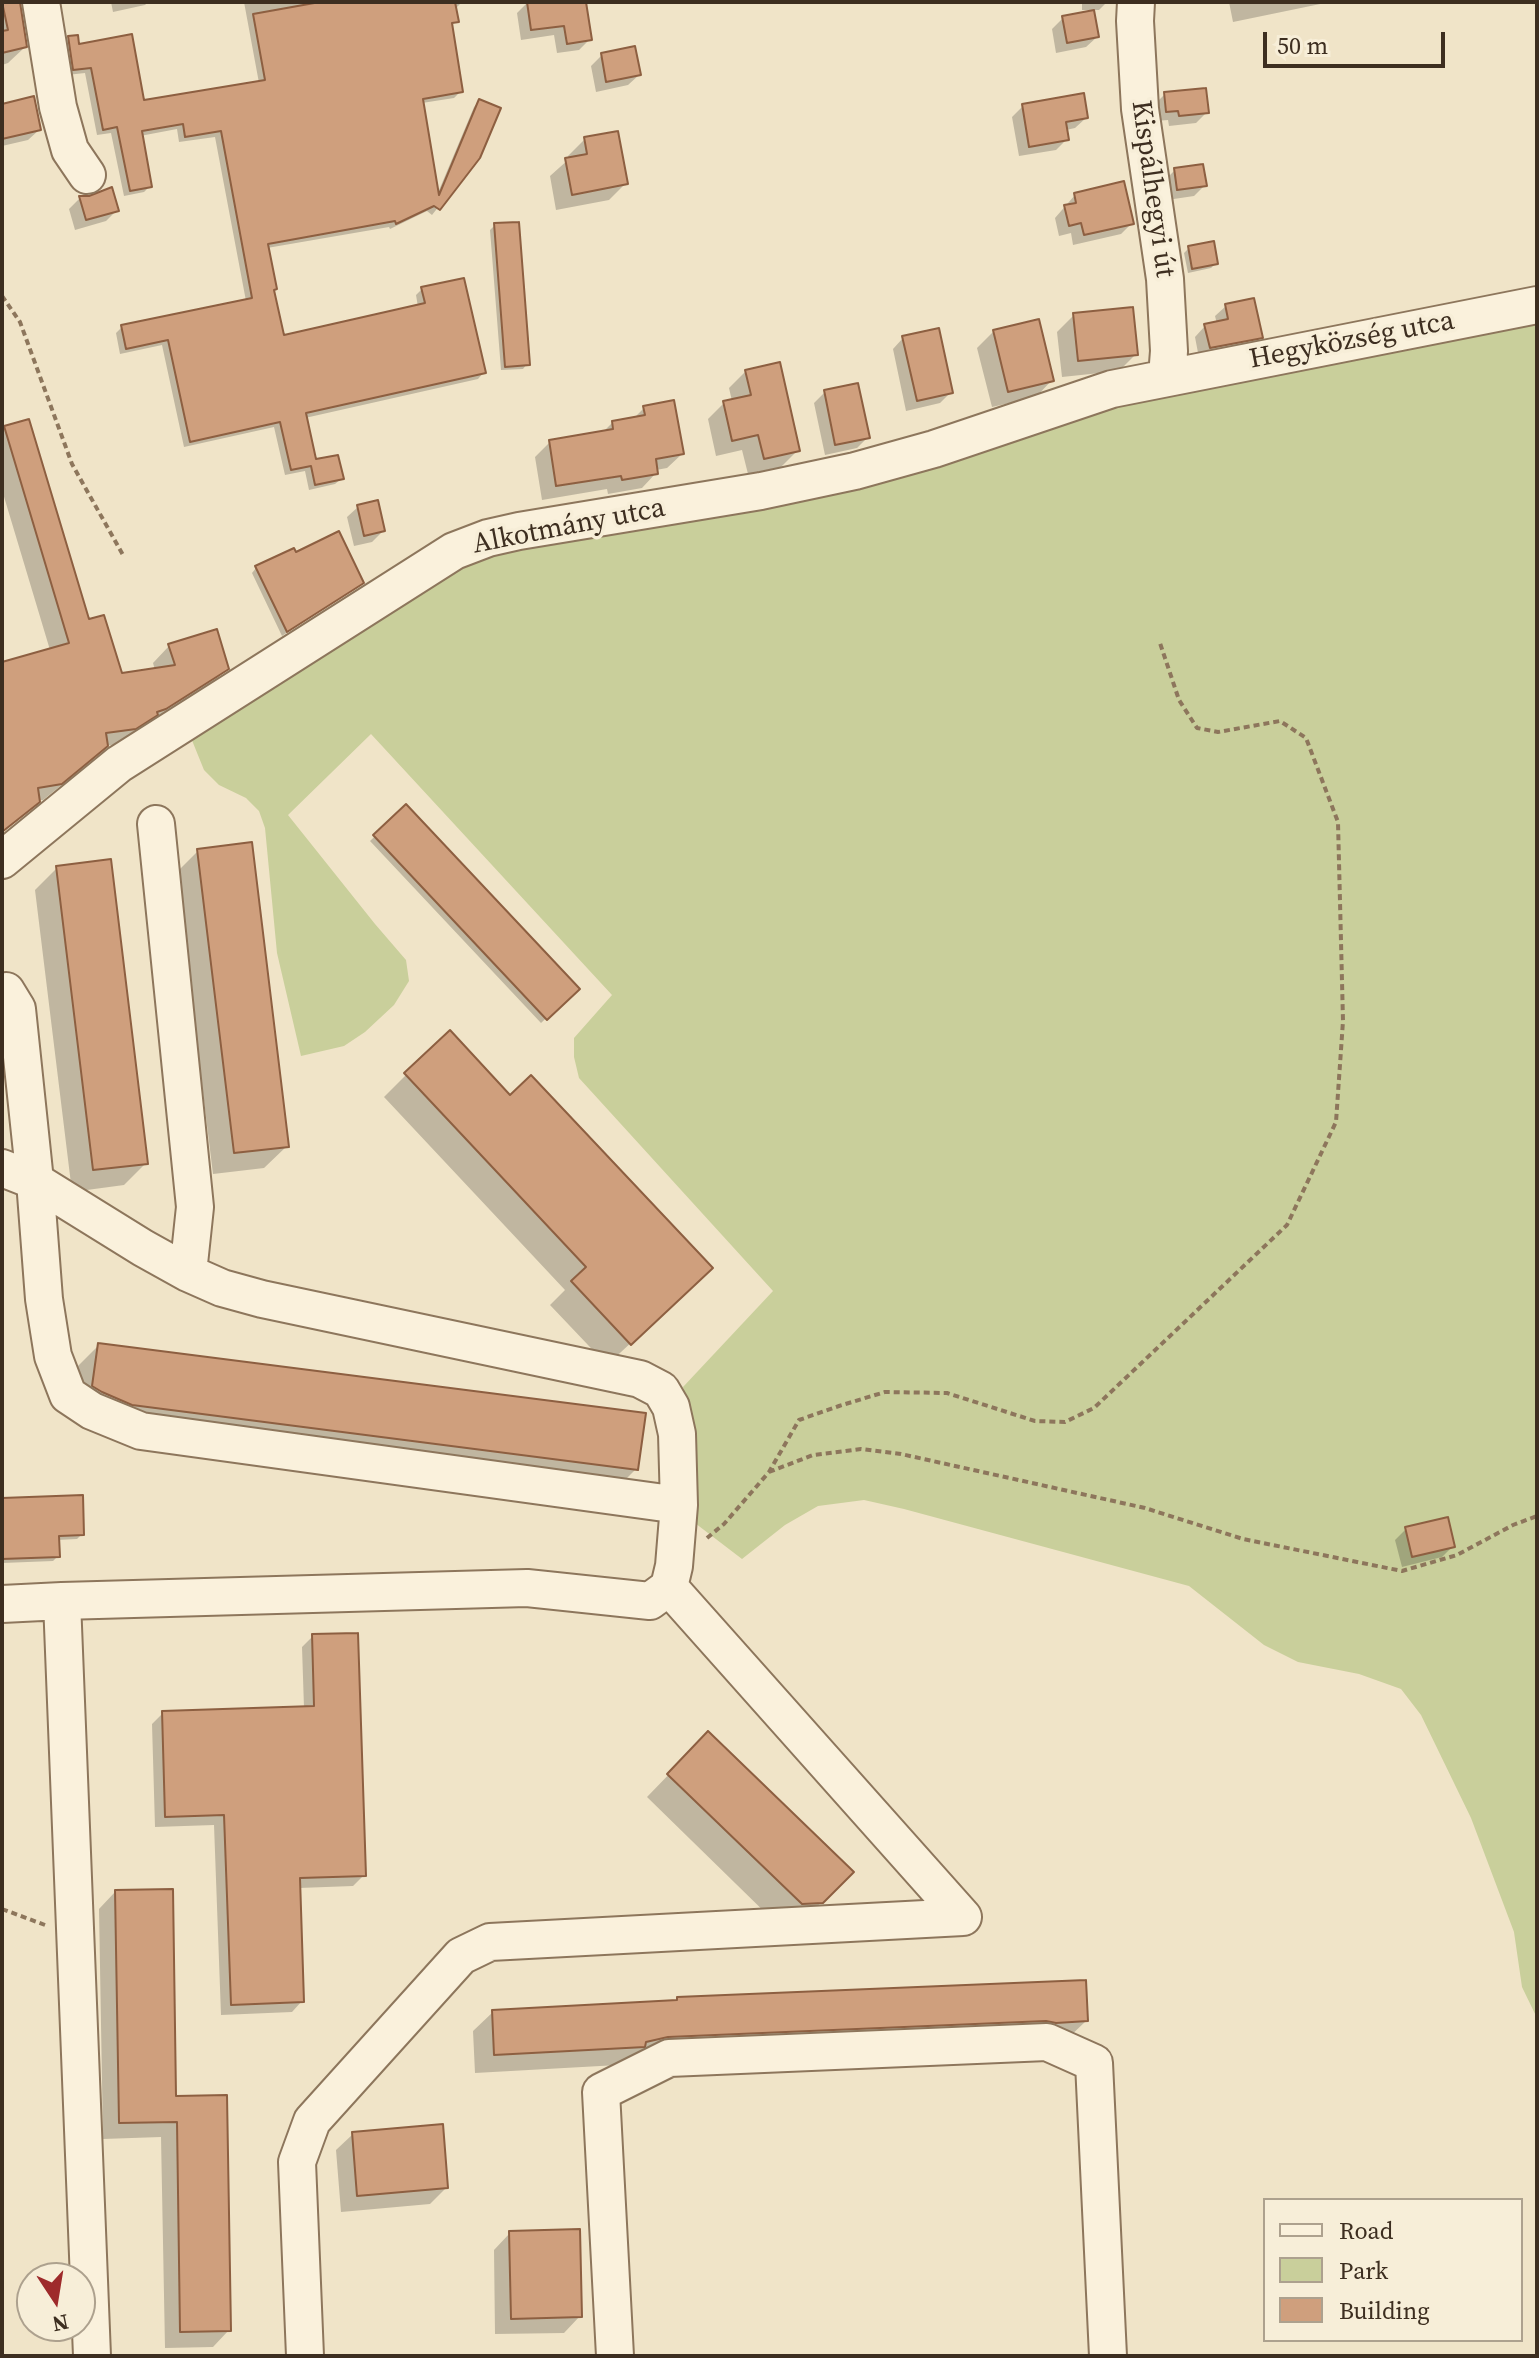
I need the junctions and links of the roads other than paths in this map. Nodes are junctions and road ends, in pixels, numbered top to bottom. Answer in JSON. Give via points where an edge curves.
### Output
{"nodes":[{"id":1,"x":41,"y":2,"type":"edge"},
{"id":2,"x":1136,"y":2,"type":"edge"},
{"id":3,"x":87,"y":175,"type":"dead end"},
{"id":4,"x":1537,"y":305,"type":"edge"},
{"id":5,"x":1167,"y":377,"type":"junction"},
{"id":6,"x":156,"y":824,"type":"dead end"},
{"id":7,"x":2,"y":860,"type":"edge"},
{"id":8,"x":2,"y":992,"type":"edge"},
{"id":9,"x":13,"y":1080,"type":"edge"},
{"id":10,"x":2,"y":1168,"type":"edge"},
{"id":11,"x":35,"y":1181,"type":"junction"},
{"id":12,"x":188,"y":1273,"type":"junction"},
{"id":13,"x":679,"y":1505,"type":"junction"},
{"id":14,"x":672,"y":1577,"type":"junction"},
{"id":15,"x":62,"y":1601,"type":"junction"},
{"id":16,"x":2,"y":1604,"type":"edge"},
{"id":17,"x":92,"y":2356,"type":"edge"},
{"id":18,"x":305,"y":2356,"type":"edge"},
{"id":19,"x":615,"y":2356,"type":"edge"},
{"id":20,"x":1108,"y":2356,"type":"edge"}],
"edges":[{"from":1,"to":3,"type":"street","via":[[58,107],[70,150]]},
{"from":2,"to":5,"type":"street","name":"Kispálhegyi út","via":[[1140,109],[1165,279]]},
{"from":4,"to":5,"type":"street","name":"Hegyközség utca"},
{"from":5,"to":7,"type":"street","name":"Alkotmány utca","via":[[1112,389],[855,471],[519,531],[454,551],[119,764]]},
{"from":6,"to":12,"type":"street","via":[[195,1207]]},
{"from":8,"to":9,"type":"street","via":[[17,1009]]},
{"from":9,"to":11,"type":"street"},
{"from":10,"to":11,"type":"street"},
{"from":11,"to":12,"type":"street"},
{"from":11,"to":13,"type":"street","via":[[53,1356],[68,1395],[92,1411],[141,1431]]},
{"from":12,"to":13,"type":"street","via":[[262,1299],[640,1379],[661,1390],[671,1407]]},
{"from":13,"to":14,"type":"street"},
{"from":14,"to":15,"type":"street","via":[[650,1601],[527,1588]]},
{"from":14,"to":18,"type":"street","via":[[963,1917],[490,1942],[461,1956],[312,2121],[297,2162]]},
{"from":15,"to":16,"type":"street"},
{"from":15,"to":17,"type":"street"},
{"from":19,"to":20,"type":"street","via":[[601,2092],[669,2058],[1047,2042],[1094,2063]]}]}
